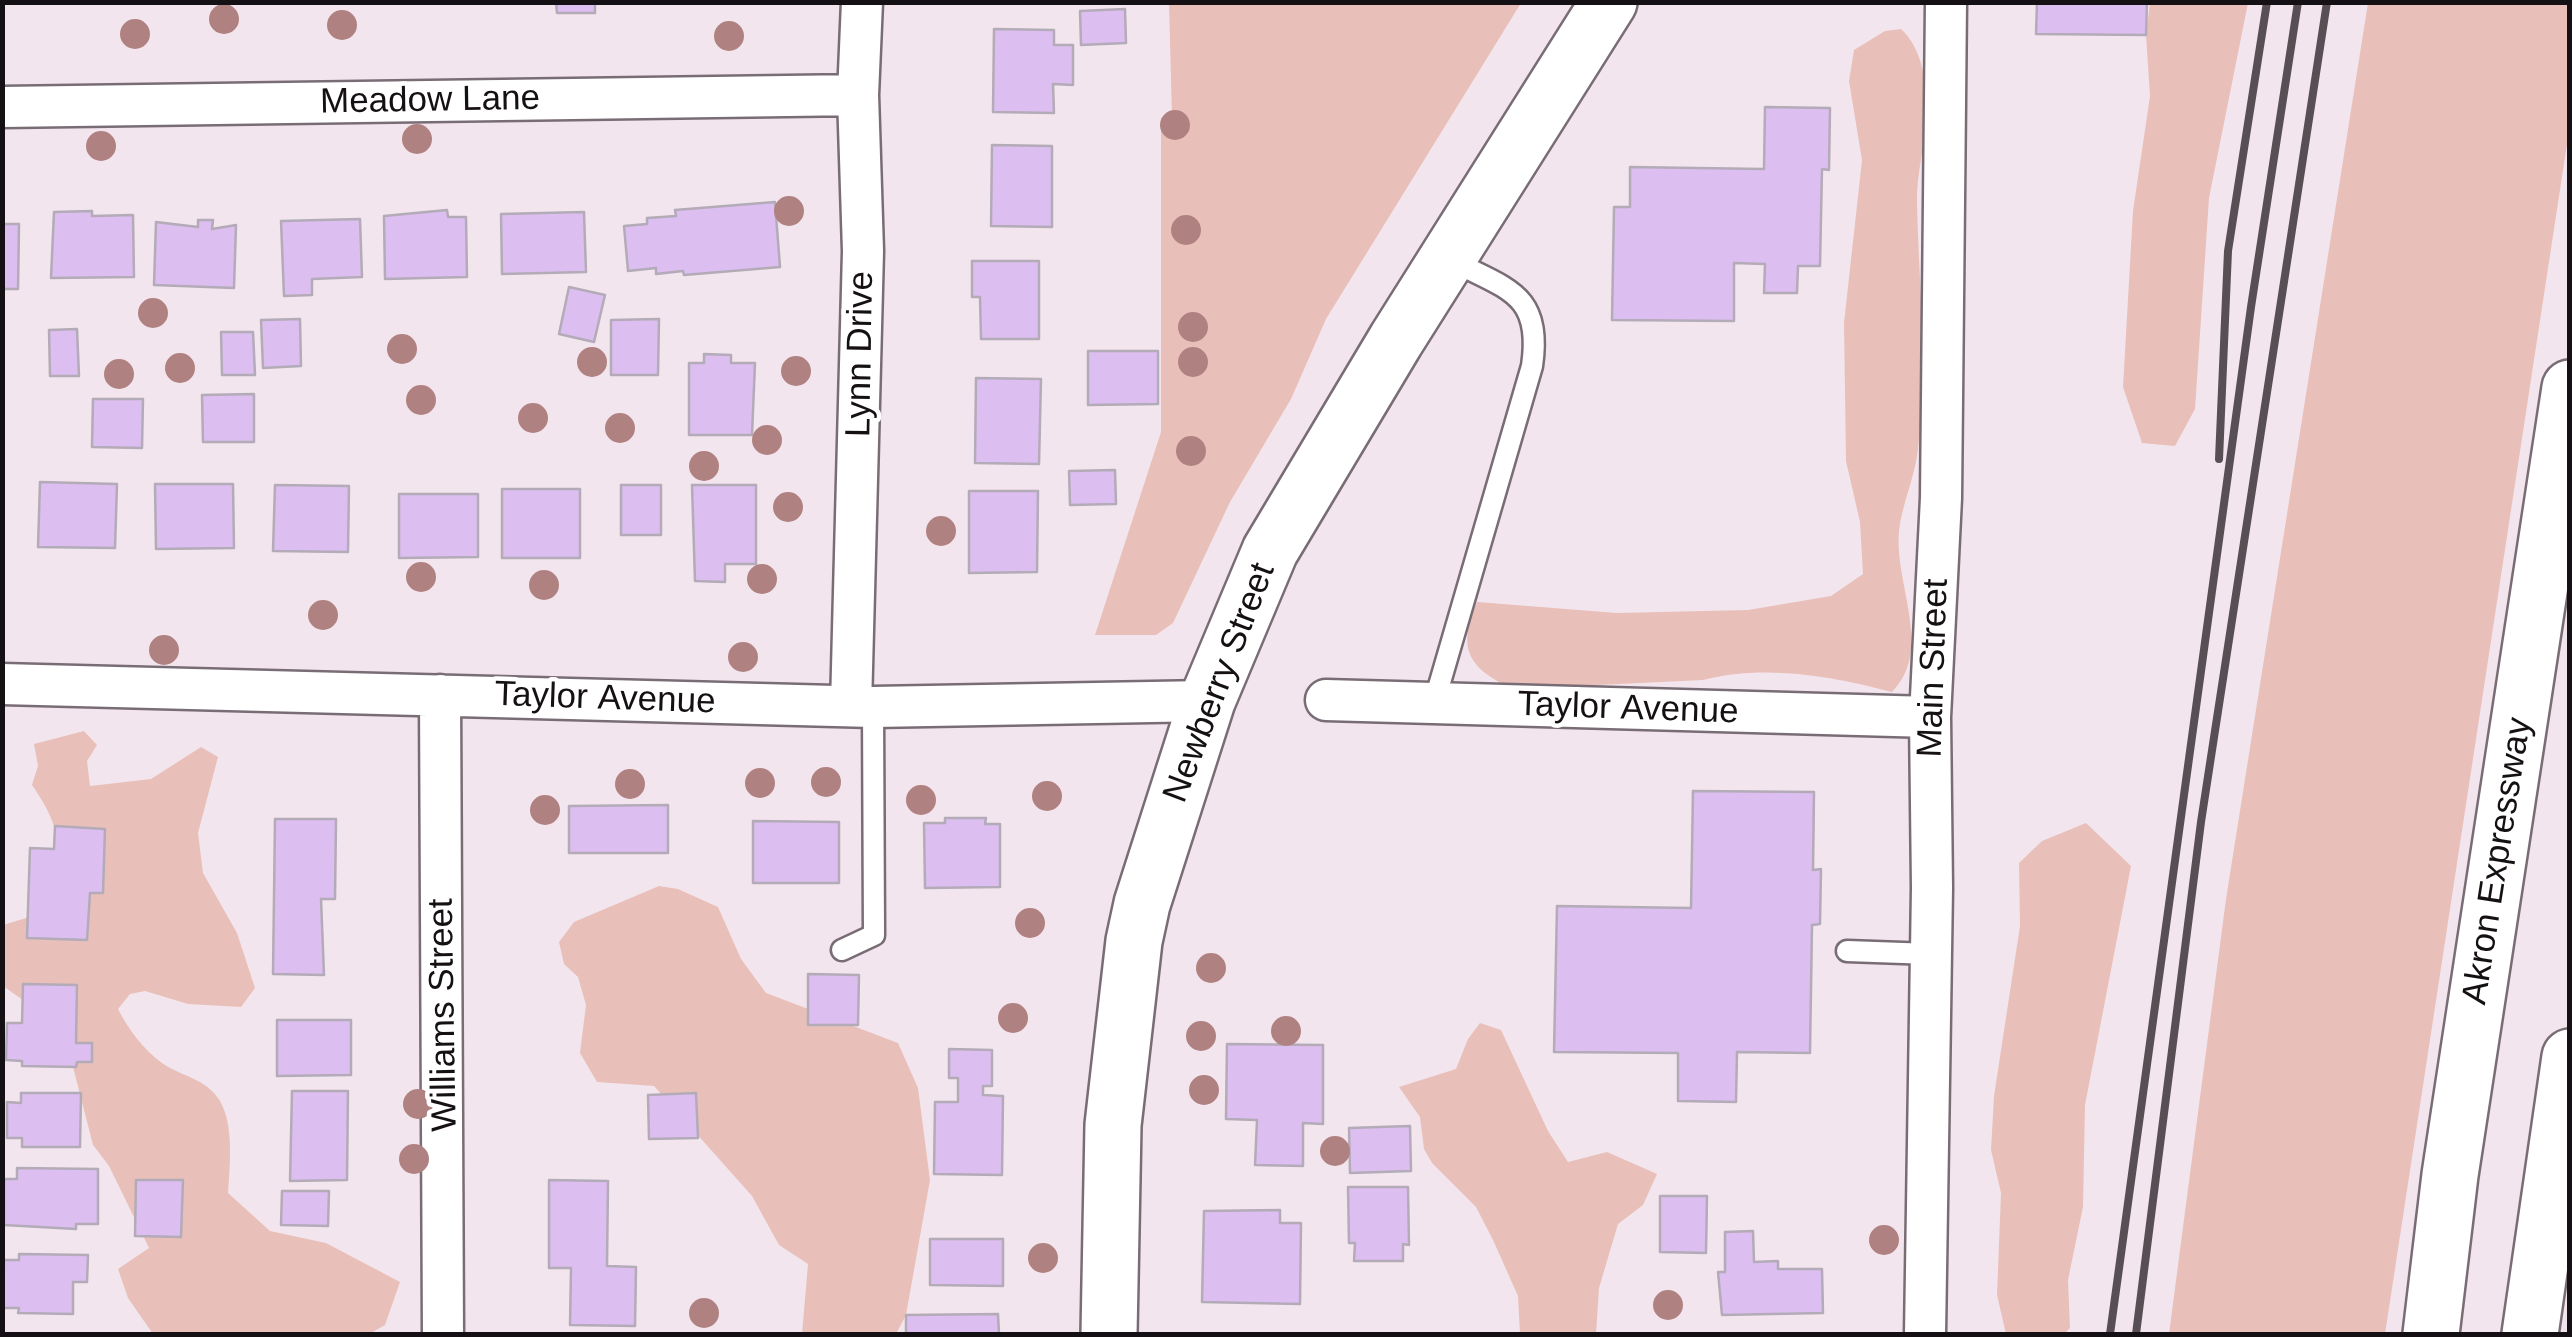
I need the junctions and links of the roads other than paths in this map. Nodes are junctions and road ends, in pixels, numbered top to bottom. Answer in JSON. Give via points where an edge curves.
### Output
{"nodes":[{"id":1,"x":862,"y":2,"type":"edge"},
{"id":2,"x":1609,"y":2,"type":"edge"},
{"id":3,"x":1946,"y":2,"type":"edge"},
{"id":4,"x":858,"y":94,"type":"junction"},
{"id":5,"x":2,"y":108,"type":"edge"},
{"id":6,"x":1448,"y":258,"type":"junction"},
{"id":7,"x":2570,"y":388,"type":"edge"},
{"id":8,"x":2,"y":684,"type":"edge"},
{"id":9,"x":440,"y":695,"type":"junction"},
{"id":10,"x":1326,"y":700,"type":"dead end"},
{"id":11,"x":1206,"y":701,"type":"junction"},
{"id":12,"x":1434,"y":703,"type":"junction"},
{"id":13,"x":862,"y":706,"type":"junction"},
{"id":14,"x":1930,"y":717,"type":"junction"},
{"id":15,"x":842,"y":950,"type":"dead end"},
{"id":16,"x":1847,"y":951,"type":"dead end"},
{"id":17,"x":1932,"y":954,"type":"junction"},
{"id":18,"x":2570,"y":1057,"type":"edge"},
{"id":19,"x":444,"y":1334,"type":"edge"},
{"id":20,"x":1109,"y":1334,"type":"edge"},
{"id":21,"x":1925,"y":1334,"type":"edge"},
{"id":22,"x":2431,"y":1334,"type":"edge"},
{"id":23,"x":2530,"y":1334,"type":"edge"}],
"edges":[{"from":1,"to":4,"type":"street","name":"Lynn Drive"},
{"from":2,"to":6,"type":"main road","name":"Newberry Street"},
{"from":3,"to":14,"type":"street","name":"Main Street","via":[[1941,498]]},
{"from":4,"to":5,"type":"street","name":"Meadow Lane"},
{"from":4,"to":13,"type":"street","name":"Lynn Drive"},
{"from":6,"to":11,"type":"main road","name":"Newberry Street","via":[[1270,551]]},
{"from":6,"to":12,"type":"lane","via":[[1522,298],[1537,334]]},
{"from":7,"to":22,"type":"main road","name":"Akron Expressway"},
{"from":8,"to":9,"type":"street","name":"Taylor Avenue"},
{"from":9,"to":13,"type":"street","name":"Taylor Avenue"},
{"from":9,"to":19,"type":"street","name":"Williams Street"},
{"from":10,"to":12,"type":"street","name":"Taylor Avenue"},
{"from":11,"to":13,"type":"street","name":"Taylor Avenue"},
{"from":11,"to":20,"type":"main road","name":"Newberry Street","via":[[1134,941],[1113,1125]]},
{"from":12,"to":14,"type":"street","name":"Taylor Avenue"},
{"from":13,"to":15,"type":"lane","via":[[874,935]]},
{"from":14,"to":17,"type":"street","name":"Main Street"},
{"from":16,"to":17,"type":"lane"},
{"from":17,"to":21,"type":"street","name":"Main Street"},
{"from":18,"to":23,"type":"main road"}]}
